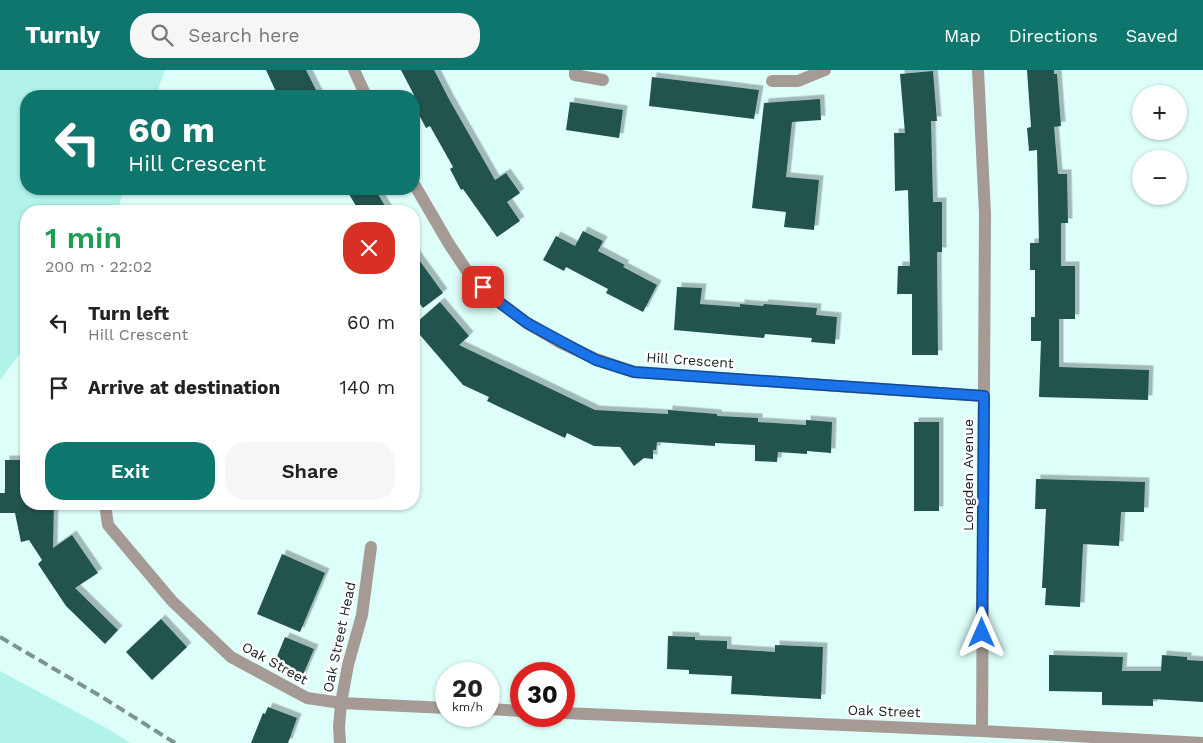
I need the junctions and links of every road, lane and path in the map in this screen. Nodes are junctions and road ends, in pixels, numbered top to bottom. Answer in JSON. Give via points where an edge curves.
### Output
{"nodes":[{"id":1,"x":354,"y":70,"type":"edge"},
{"id":2,"x":576,"y":70,"type":"edge"},
{"id":3,"x":825,"y":70,"type":"edge"},
{"id":4,"x":978,"y":70,"type":"edge"},
{"id":5,"x":603,"y":80,"type":"dead end"},
{"id":6,"x":772,"y":81,"type":"dead end"},
{"id":7,"x":363,"y":90,"type":"edge"},
{"id":8,"x":420,"y":194,"type":"edge"},
{"id":9,"x":984,"y":396,"type":"junction"},
{"id":10,"x":106,"y":510,"type":"edge"},
{"id":11,"x":371,"y":547,"type":"dead end"},
{"id":12,"x":341,"y":703,"type":"junction"},
{"id":13,"x":435,"y":707,"type":"edge"},
{"id":14,"x":575,"y":713,"type":"edge"},
{"id":15,"x":982,"y":731,"type":"junction"},
{"id":16,"x":340,"y":743,"type":"edge"},
{"id":17,"x":1203,"y":743,"type":"edge"}],
"edges":[{"from":1,"to":7,"type":"street"},
{"from":2,"to":5,"type":"street","via":[[575,75]]},
{"from":3,"to":6,"type":"street","via":[[798,81]]},
{"from":4,"to":9,"type":"street","name":"Longden Avenue","via":[[985,214]]},
{"from":8,"to":9,"type":"street","name":"Hill Crescent","via":[[469,274],[496,300],[527,323],[596,360],[634,372]]},
{"from":9,"to":15,"type":"street","name":"Longden Avenue"},
{"from":10,"to":12,"type":"street","name":"Oak Street","via":[[108,525],[172,601],[231,657],[307,698]]},
{"from":11,"to":12,"type":"street","name":"Oak Street Head","via":[[362,614]]},
{"from":12,"to":13,"type":"street","name":"Oak Street"},
{"from":12,"to":16,"type":"street","name":"Oak Street Head"},
{"from":14,"to":15,"type":"street","name":"Oak Street"},
{"from":15,"to":17,"type":"street","name":"Oak Street"}]}
